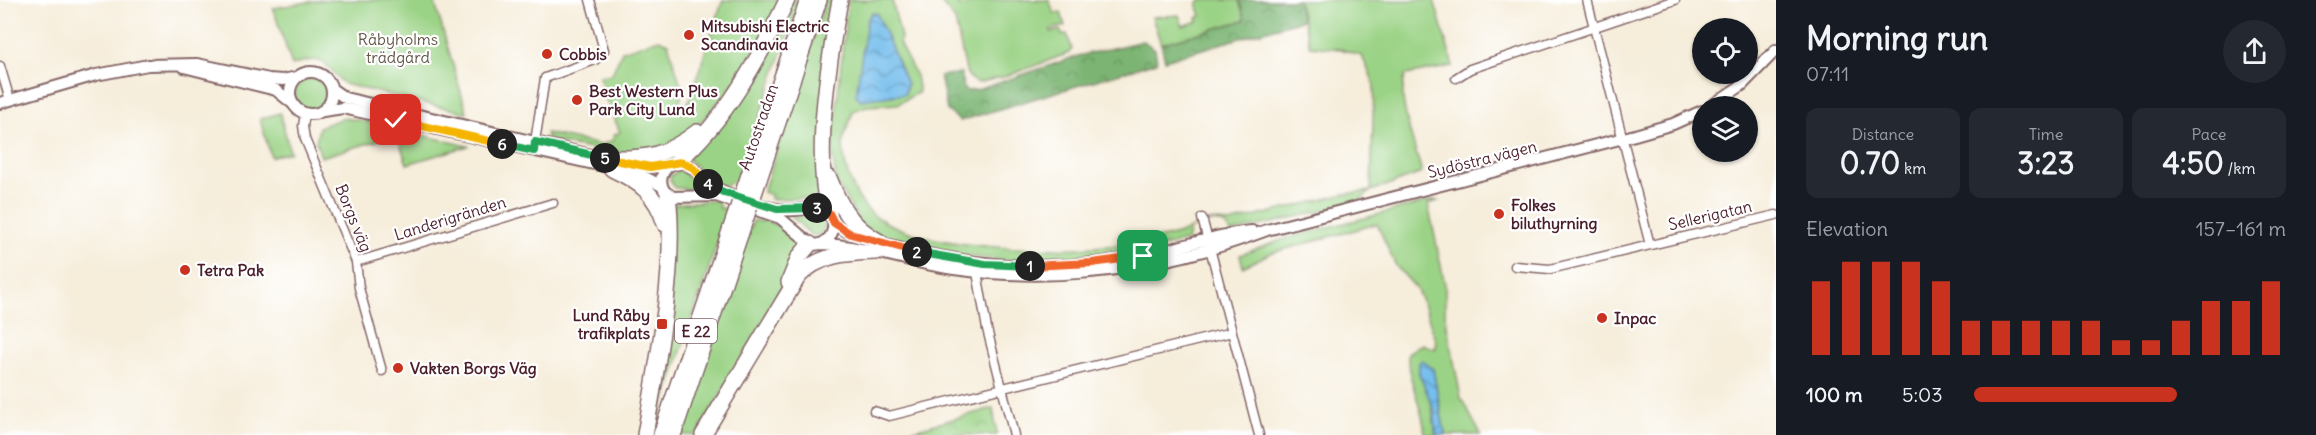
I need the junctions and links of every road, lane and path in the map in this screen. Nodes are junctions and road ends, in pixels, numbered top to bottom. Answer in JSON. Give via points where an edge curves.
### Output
{"nodes":[{"id":1,"x":590,"y":0,"type":"edge"},
{"id":2,"x":787,"y":0,"type":"edge"},
{"id":3,"x":807,"y":0,"type":"edge"},
{"id":4,"x":819,"y":0,"type":"edge"},
{"id":5,"x":840,"y":0,"type":"edge"},
{"id":6,"x":1587,"y":0,"type":"edge"},
{"id":7,"x":1675,"y":0,"type":"edge"},
{"id":8,"x":1594,"y":28,"type":"junction"},
{"id":9,"x":1776,"y":50,"type":"edge"},
{"id":10,"x":178,"y":65,"type":"junction"},
{"id":11,"x":0,"y":66,"type":"edge"},
{"id":12,"x":297,"y":77,"type":"junction"},
{"id":13,"x":1456,"y":78,"type":"dead end"},
{"id":14,"x":332,"y":88,"type":"junction"},
{"id":15,"x":1726,"y":96,"type":"edge"},
{"id":16,"x":5,"y":101,"type":"edge"},
{"id":17,"x":291,"y":102,"type":"junction"},
{"id":18,"x":728,"y":103,"type":"junction"},
{"id":19,"x":323,"y":111,"type":"junction"},
{"id":20,"x":305,"y":114,"type":"junction"},
{"id":21,"x":1692,"y":115,"type":"edge"},
{"id":22,"x":1623,"y":138,"type":"junction"},
{"id":23,"x":534,"y":147,"type":"junction"},
{"id":24,"x":610,"y":164,"type":"junction"},
{"id":25,"x":673,"y":164,"type":"junction"},
{"id":26,"x":824,"y":164,"type":"junction"},
{"id":27,"x":754,"y":177,"type":"junction"},
{"id":28,"x":665,"y":191,"type":"junction"},
{"id":29,"x":553,"y":203,"type":"dead end"},
{"id":30,"x":1776,"y":215,"type":"edge"},
{"id":31,"x":832,"y":218,"type":"junction"},
{"id":32,"x":1202,"y":218,"type":"dead end"},
{"id":33,"x":736,"y":230,"type":"junction"},
{"id":34,"x":669,"y":242,"type":"junction"},
{"id":35,"x":815,"y":244,"type":"junction"},
{"id":36,"x":1209,"y":245,"type":"junction"},
{"id":37,"x":1650,"y":245,"type":"junction"},
{"id":38,"x":878,"y":247,"type":"junction"},
{"id":39,"x":356,"y":262,"type":"junction"},
{"id":40,"x":1515,"y":266,"type":"dead end"},
{"id":41,"x":977,"y":272,"type":"junction"},
{"id":42,"x":782,"y":302,"type":"junction"},
{"id":43,"x":1232,"y":332,"type":"junction"},
{"id":44,"x":382,"y":371,"type":"dead end"},
{"id":45,"x":1002,"y":388,"type":"junction"},
{"id":46,"x":874,"y":411,"type":"dead end"},
{"id":47,"x":645,"y":435,"type":"edge"},
{"id":48,"x":661,"y":435,"type":"edge"},
{"id":49,"x":673,"y":435,"type":"edge"},
{"id":50,"x":704,"y":435,"type":"edge"},
{"id":51,"x":1014,"y":435,"type":"edge"},
{"id":52,"x":1259,"y":435,"type":"edge"}],
"edges":[{"from":1,"to":23,"type":"street","via":[[604,50],[595,60],[545,78]]},
{"from":2,"to":18,"type":"highway"},
{"from":3,"to":27,"type":"highway","name":"Autostradan","number":"E 22"},
{"from":4,"to":27,"type":"highway","name":"Autostradan","number":"E 22"},
{"from":5,"to":26,"type":"highway","via":[[830,63]]},
{"from":6,"to":8,"type":"street","name":"Sellerigatan"},
{"from":7,"to":8,"type":"street"},
{"from":8,"to":13,"type":"street","via":[[1470,69]]},
{"from":8,"to":22,"type":"street","name":"Sellerigatan"},
{"from":9,"to":15,"type":"main road"},
{"from":10,"to":12,"type":"main road","via":[[196,63],[269,79]]},
{"from":10,"to":16,"type":"main road","via":[[124,68]]},
{"from":10,"to":17,"type":"main road","via":[[276,90]]},
{"from":11,"to":16,"type":"street"},
{"from":12,"to":14,"type":"main road","via":[[318,73]]},
{"from":12,"to":17,"type":"main road","via":[[291,86]]},
{"from":14,"to":19,"type":"main road","via":[[331,101]]},
{"from":14,"to":23,"type":"main road","via":[[345,98]]},
{"from":17,"to":20,"type":"main road"},
{"from":18,"to":24,"type":"highway","via":[[670,150]]},
{"from":18,"to":25,"type":"highway","via":[[698,141]]},
{"from":19,"to":20,"type":"main road"},
{"from":19,"to":23,"type":"main road","via":[[343,108]]},
{"from":20,"to":39,"type":"street","name":"Borgs väg","via":[[305,139]]},
{"from":21,"to":22,"type":"main road","name":"Sydöstra vägen"},
{"from":22,"to":36,"type":"main road","name":"Sydöstra vägen"},
{"from":22,"to":37,"type":"street","name":"Sellerigatan"},
{"from":23,"to":24,"type":"main road"},
{"from":24,"to":25,"type":"main road"},
{"from":24,"to":28,"type":"main road","via":[[643,175]]},
{"from":24,"to":34,"type":"highway","via":[[653,196]]},
{"from":25,"to":28,"type":"main road","via":[[662,175]]},
{"from":25,"to":31,"type":"main road","name":"Sydöstra vägen","via":[[688,164],[712,187],[760,205],[787,210],[820,208]]},
{"from":26,"to":31,"type":"highway"},
{"from":26,"to":38,"type":"highway","via":[[850,220]]},
{"from":27,"to":33,"type":"highway","name":"Autostradan","number":"E 22","bridge":true},
{"from":28,"to":34,"type":"highway"},
{"from":28,"to":35,"type":"main road","via":[[678,199],[711,195],[775,216]]},
{"from":29,"to":39,"type":"street","name":"Landerigränden"},
{"from":30,"to":37,"type":"street","name":"Sellerigatan"},
{"from":31,"to":35,"type":"main road","via":[[831,236]]},
{"from":31,"to":38,"type":"main road","name":"Sydöstra vägen","via":[[851,234]]},
{"from":32,"to":36,"type":"street"},
{"from":33,"to":48,"type":"highway","name":"Autostradan","number":"E 22"},
{"from":33,"to":49,"type":"highway","name":"Autostradan","number":"E 22"},
{"from":34,"to":47,"type":"highway","via":[[662,324]]},
{"from":35,"to":38,"type":"main road","name":"Sydöstra vägen"},
{"from":35,"to":42,"type":"highway","via":[[799,257]]},
{"from":36,"to":38,"type":"main road","name":"Sydöstra vägen","via":[[1117,260],[1037,266],[952,259]]},
{"from":36,"to":41,"type":"main road","name":"Sydöstra vägen","via":[[1128,268],[1037,275]]},
{"from":36,"to":43,"type":"street"},
{"from":37,"to":40,"type":"street","name":"Sellerigatan","via":[[1550,269]]},
{"from":38,"to":41,"type":"main road","name":"Sydöstra vägen"},
{"from":38,"to":42,"type":"highway","via":[[816,262],[798,277]]},
{"from":39,"to":44,"type":"street","name":"Borgs väg","via":[[359,288]]},
{"from":41,"to":45,"type":"street"},
{"from":42,"to":50,"type":"highway"},
{"from":43,"to":45,"type":"street"},
{"from":43,"to":52,"type":"street"},
{"from":45,"to":46,"type":"street","via":[[889,416]]},
{"from":45,"to":51,"type":"street"}]}
